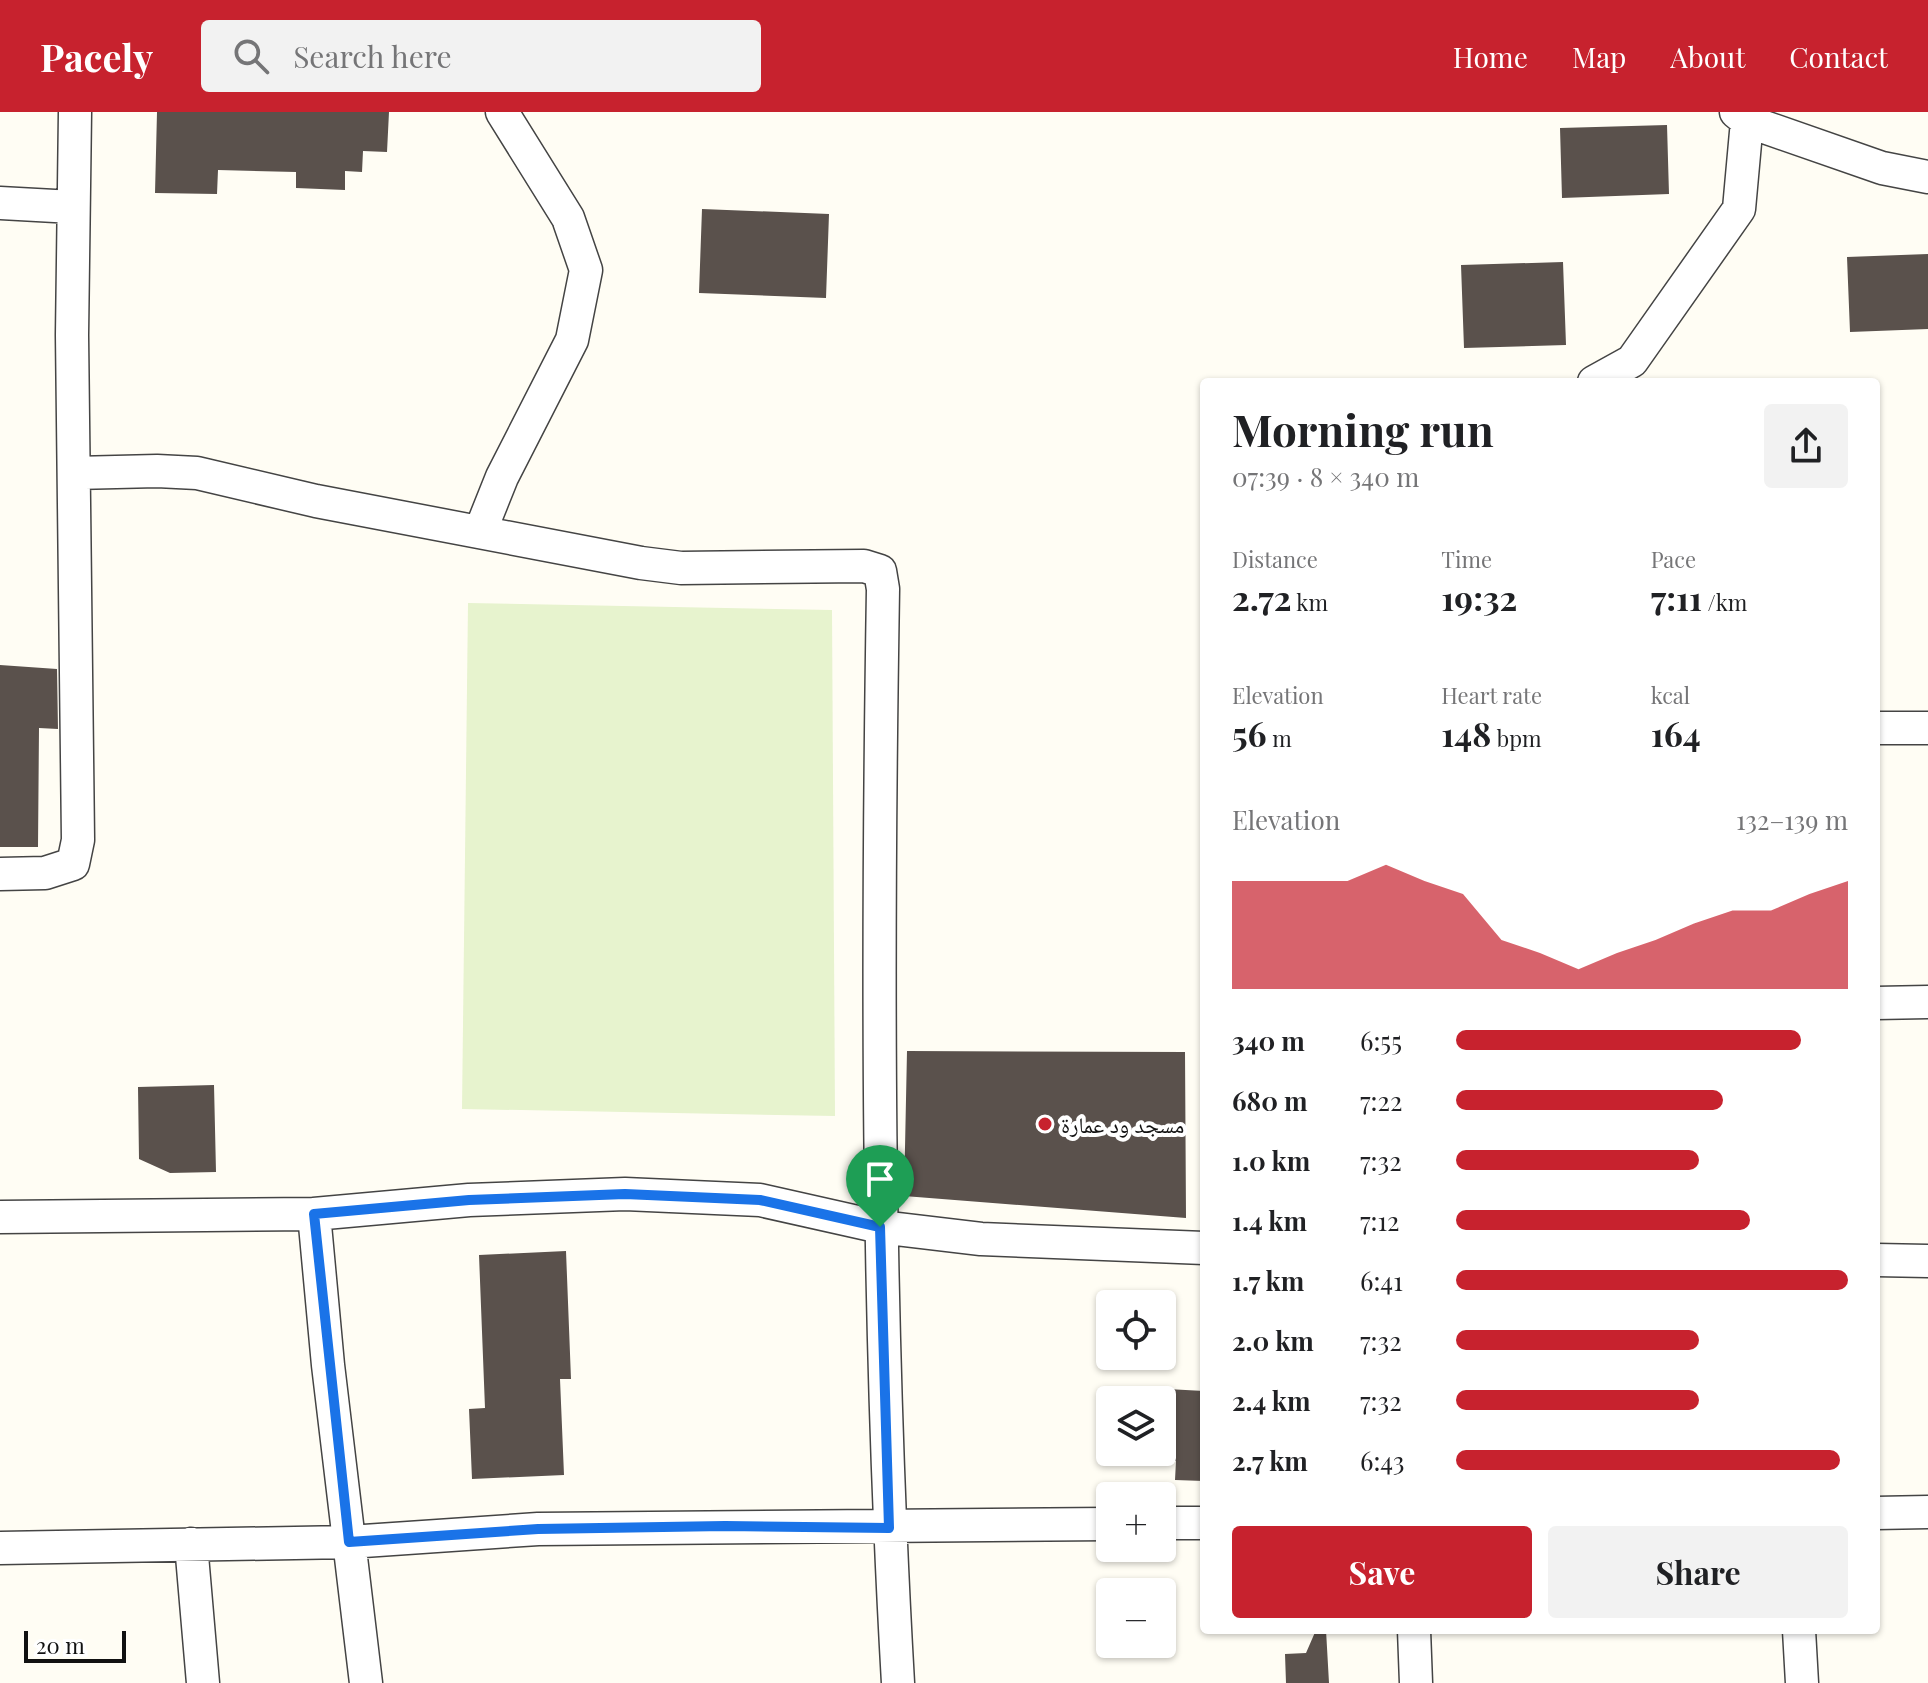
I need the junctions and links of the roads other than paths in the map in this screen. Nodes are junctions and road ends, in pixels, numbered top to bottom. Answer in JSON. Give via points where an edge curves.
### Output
{"nodes":[{"id":1,"x":75,"y":112,"type":"edge"},
{"id":2,"x":502,"y":112,"type":"edge"},
{"id":3,"x":1742,"y":116,"type":"edge"},
{"id":4,"x":1928,"y":177,"type":"edge"},
{"id":5,"x":0,"y":203,"type":"edge"},
{"id":6,"x":73,"y":207,"type":"junction"},
{"id":7,"x":1601,"y":378,"type":"edge"},
{"id":8,"x":75,"y":473,"type":"junction"},
{"id":9,"x":480,"y":532,"type":"junction"},
{"id":10,"x":1880,"y":728,"type":"edge"},
{"id":11,"x":1928,"y":728,"type":"edge"},
{"id":12,"x":0,"y":874,"type":"edge"},
{"id":13,"x":1928,"y":1002,"type":"edge"},
{"id":14,"x":1880,"y":1003,"type":"edge"},
{"id":15,"x":314,"y":1214,"type":"junction"},
{"id":16,"x":0,"y":1217,"type":"edge"},
{"id":17,"x":880,"y":1227,"type":"junction"},
{"id":18,"x":1200,"y":1248,"type":"edge"},
{"id":19,"x":1880,"y":1260,"type":"edge"},
{"id":20,"x":1928,"y":1261,"type":"edge"},
{"id":21,"x":1928,"y":1512,"type":"edge"},
{"id":22,"x":1880,"y":1513,"type":"edge"},
{"id":23,"x":1176,"y":1523,"type":"edge"},
{"id":24,"x":1200,"y":1523,"type":"edge"},
{"id":25,"x":1096,"y":1524,"type":"edge"},
{"id":26,"x":889,"y":1528,"type":"junction"},
{"id":27,"x":349,"y":1542,"type":"junction"},
{"id":28,"x":191,"y":1544,"type":"junction"},
{"id":29,"x":0,"y":1548,"type":"edge"},
{"id":30,"x":1414,"y":1634,"type":"edge"},
{"id":31,"x":1799,"y":1634,"type":"edge"},
{"id":32,"x":203,"y":1683,"type":"edge"},
{"id":33,"x":366,"y":1683,"type":"edge"},
{"id":34,"x":898,"y":1683,"type":"edge"},
{"id":35,"x":1416,"y":1683,"type":"edge"},
{"id":36,"x":1802,"y":1683,"type":"edge"}],
"edges":[{"from":1,"to":6,"type":"street"},
{"from":2,"to":9,"type":"street","via":[[568,218],[586,270],[572,340]]},
{"from":3,"to":4,"type":"street","via":[[1882,168]]},
{"from":3,"to":7,"type":"street","via":[[1739,209],[1632,361]]},
{"from":5,"to":6,"type":"street"},
{"from":6,"to":8,"type":"street"},
{"from":8,"to":9,"type":"street","via":[[197,473]]},
{"from":8,"to":12,"type":"street","via":[[78,840],[73,864],[45,873]]},
{"from":9,"to":17,"type":"street","via":[[681,568],[864,566],[880,571]]},
{"from":10,"to":11,"type":"street"},
{"from":13,"to":14,"type":"street"},
{"from":15,"to":16,"type":"street"},
{"from":15,"to":17,"type":"street","via":[[469,1200],[625,1194],[760,1200]]},
{"from":15,"to":27,"type":"street"},
{"from":17,"to":18,"type":"street","via":[[981,1239]]},
{"from":17,"to":26,"type":"street"},
{"from":19,"to":20,"type":"street"},
{"from":21,"to":22,"type":"street"},
{"from":23,"to":24,"type":"street"},
{"from":25,"to":26,"type":"street"},
{"from":26,"to":27,"type":"street","via":[[538,1529]]},
{"from":26,"to":34,"type":"street"},
{"from":27,"to":28,"type":"street"},
{"from":27,"to":33,"type":"street"},
{"from":28,"to":29,"type":"street"},
{"from":28,"to":32,"type":"street"},
{"from":30,"to":35,"type":"street"},
{"from":31,"to":36,"type":"street"}]}
